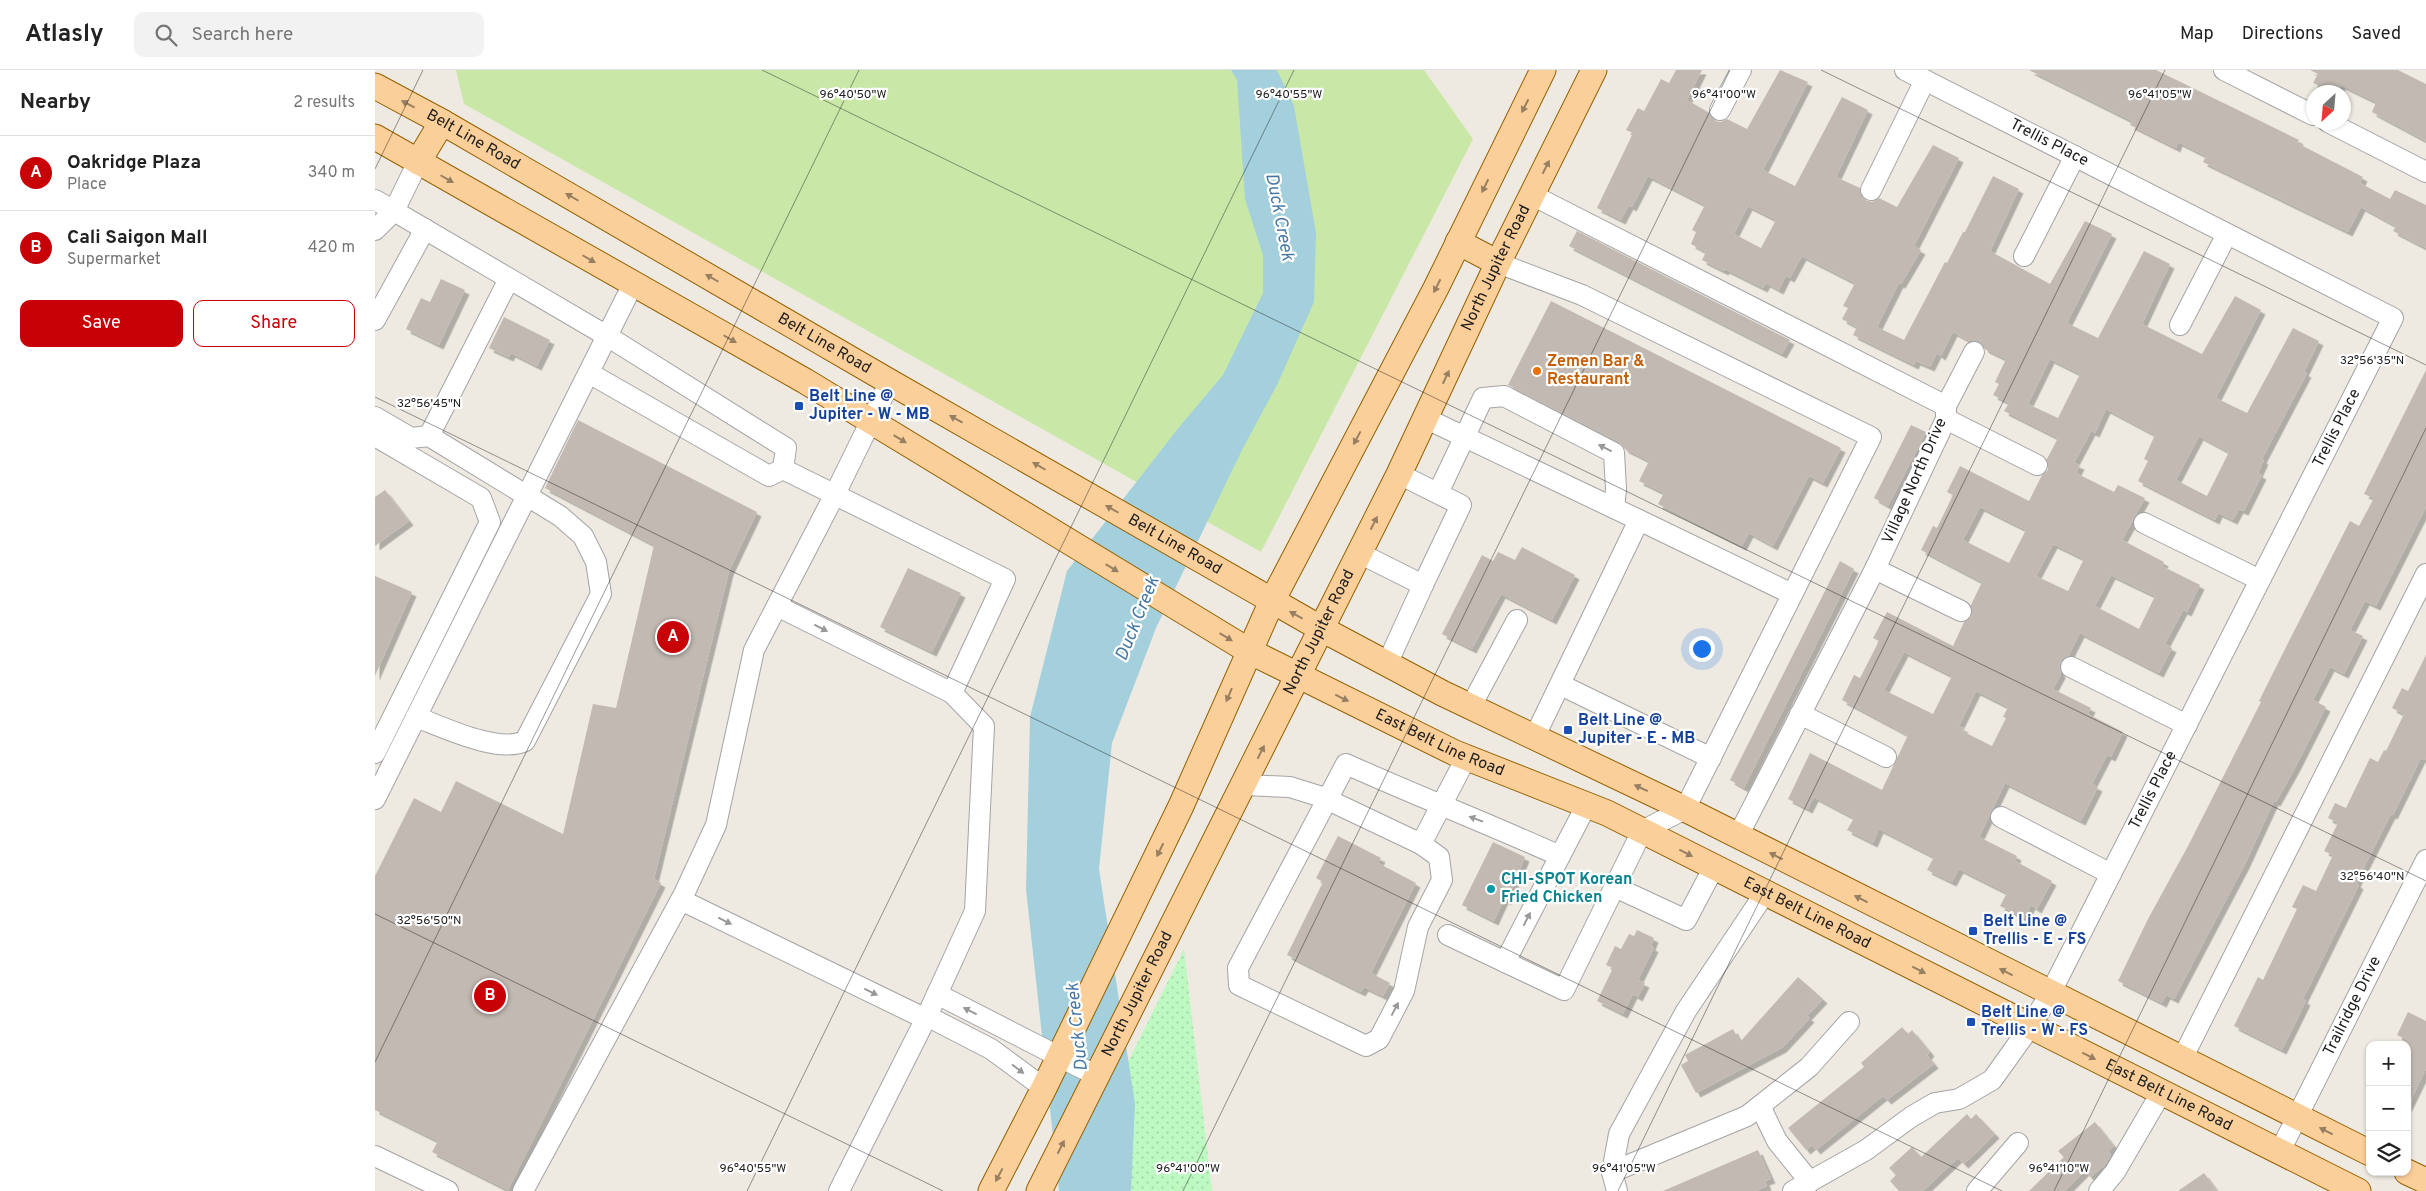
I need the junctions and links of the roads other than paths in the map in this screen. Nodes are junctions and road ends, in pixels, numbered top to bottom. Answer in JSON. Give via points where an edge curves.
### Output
{"nodes":[{"id":1,"x":1543,"y":70,"type":"edge"},
{"id":2,"x":1594,"y":70,"type":"edge"},
{"id":3,"x":1741,"y":70,"type":"edge"},
{"id":4,"x":1905,"y":70,"type":"edge"},
{"id":5,"x":2224,"y":70,"type":"edge"},
{"id":6,"x":1925,"y":80,"type":"junction"},
{"id":7,"x":375,"y":86,"type":"edge"},
{"id":8,"x":1720,"y":110,"type":"dead end"},
{"id":9,"x":2306,"y":111,"type":"edge"},
{"id":10,"x":442,"y":122,"type":"junction"},
{"id":11,"x":2344,"y":130,"type":"edge"},
{"id":12,"x":375,"y":137,"type":"edge"},
{"id":13,"x":2075,"y":156,"type":"junction"},
{"id":14,"x":419,"y":162,"type":"junction"},
{"id":15,"x":2426,"y":172,"type":"edge"},
{"id":16,"x":1871,"y":190,"type":"dead end"},
{"id":17,"x":1532,"y":195,"type":"junction"},
{"id":18,"x":375,"y":200,"type":"edge"},
{"id":19,"x":394,"y":211,"type":"junction"},
{"id":20,"x":425,"y":229,"type":"junction"},
{"id":21,"x":375,"y":230,"type":"edge"},
{"id":22,"x":2227,"y":234,"type":"junction"},
{"id":23,"x":1458,"y":242,"type":"junction"},
{"id":24,"x":2024,"y":256,"type":"dead end"},
{"id":25,"x":1498,"y":263,"type":"junction"},
{"id":26,"x":509,"y":279,"type":"junction"},
{"id":27,"x":633,"y":284,"type":"junction"},
{"id":28,"x":375,"y":320,"type":"edge"},
{"id":29,"x":2180,"y":324,"type":"dead end"},
{"id":30,"x":607,"y":336,"type":"junction"},
{"id":31,"x":1974,"y":352,"type":"dead end"},
{"id":32,"x":589,"y":373,"type":"junction"},
{"id":33,"x":890,"y":382,"type":"junction"},
{"id":34,"x":1946,"y":412,"type":"junction"},
{"id":35,"x":375,"y":417,"type":"edge"},
{"id":36,"x":1427,"y":419,"type":"junction"},
{"id":37,"x":871,"y":422,"type":"junction"},
{"id":38,"x":375,"y":436,"type":"edge"},
{"id":39,"x":429,"y":436,"type":"junction"},
{"id":40,"x":1464,"y":436,"type":"junction"},
{"id":41,"x":2037,"y":465,"type":"dead end"},
{"id":42,"x":783,"y":469,"type":"junction"},
{"id":43,"x":1399,"y":474,"type":"junction"},
{"id":44,"x":1437,"y":493,"type":"junction"},
{"id":45,"x":527,"y":495,"type":"junction"},
{"id":46,"x":835,"y":496,"type":"junction"},
{"id":47,"x":1614,"y":508,"type":"junction"},
{"id":48,"x":1639,"y":520,"type":"junction"},
{"id":49,"x":2144,"y":523,"type":"dead end"},
{"id":50,"x":1359,"y":553,"type":"junction"},
{"id":51,"x":1875,"y":569,"type":"junction"},
{"id":52,"x":2426,"y":574,"type":"edge"},
{"id":53,"x":2260,"y":580,"type":"junction"},
{"id":54,"x":1423,"y":585,"type":"junction"},
{"id":55,"x":1792,"y":594,"type":"junction"},
{"id":56,"x":1272,"y":601,"type":"junction"},
{"id":57,"x":777,"y":606,"type":"junction"},
{"id":58,"x":1961,"y":611,"type":"dead end"},
{"id":59,"x":1517,"y":620,"type":"dead end"},
{"id":60,"x":1320,"y":628,"type":"junction"},
{"id":61,"x":1249,"y":650,"type":"junction"},
{"id":62,"x":1387,"y":664,"type":"junction"},
{"id":63,"x":2071,"y":667,"type":"dead end"},
{"id":64,"x":1298,"y":677,"type":"junction"},
{"id":65,"x":1561,"y":685,"type":"junction"},
{"id":66,"x":953,"y":693,"type":"junction"},
{"id":67,"x":1471,"y":706,"type":"junction"},
{"id":68,"x":1800,"y":714,"type":"junction"},
{"id":69,"x":416,"y":717,"type":"junction"},
{"id":70,"x":2187,"y":725,"type":"junction"},
{"id":71,"x":1533,"y":738,"type":"junction"},
{"id":72,"x":375,"y":753,"type":"edge"},
{"id":73,"x":1886,"y":757,"type":"dead end"},
{"id":74,"x":1466,"y":758,"type":"junction"},
{"id":75,"x":1711,"y":758,"type":"junction"},
{"id":76,"x":1244,"y":785,"type":"junction"},
{"id":77,"x":375,"y":799,"type":"edge"},
{"id":78,"x":1328,"y":800,"type":"junction"},
{"id":79,"x":1441,"y":806,"type":"junction"},
{"id":80,"x":1586,"y":806,"type":"junction"},
{"id":81,"x":1685,"y":808,"type":"junction"},
{"id":82,"x":2001,"y":817,"type":"dead end"},
{"id":83,"x":1642,"y":831,"type":"junction"},
{"id":84,"x":1738,"y":836,"type":"junction"},
{"id":85,"x":1421,"y":844,"type":"junction"},
{"id":86,"x":1560,"y":856,"type":"junction"},
{"id":87,"x":2426,"y":860,"type":"edge"},
{"id":88,"x":1714,"y":867,"type":"junction"},
{"id":89,"x":2111,"y":874,"type":"junction"},
{"id":90,"x":1615,"y":887,"type":"junction"},
{"id":91,"x":1765,"y":893,"type":"junction"},
{"id":92,"x":681,"y":900,"type":"junction"},
{"id":93,"x":1448,"y":935,"type":"dead end"},
{"id":94,"x":1505,"y":962,"type":"junction"},
{"id":95,"x":937,"y":994,"type":"junction"},
{"id":96,"x":2050,"y":994,"type":"junction"},
{"id":97,"x":926,"y":1017,"type":"junction"},
{"id":98,"x":1849,"y":1022,"type":"dead end"},
{"id":99,"x":2030,"y":1026,"type":"junction"},
{"id":100,"x":1059,"y":1056,"type":"junction"},
{"id":101,"x":2182,"y":1059,"type":"junction"},
{"id":102,"x":1097,"y":1076,"type":"junction"},
{"id":103,"x":1043,"y":1088,"type":"junction"},
{"id":104,"x":2161,"y":1093,"type":"junction"},
{"id":105,"x":1760,"y":1106,"type":"junction"},
{"id":106,"x":2296,"y":1116,"type":"junction"},
{"id":107,"x":2018,"y":1143,"type":"dead end"},
{"id":108,"x":2280,"y":1151,"type":"junction"},
{"id":109,"x":2366,"y":1151,"type":"edge"},
{"id":110,"x":375,"y":1156,"type":"edge"},
{"id":111,"x":2411,"y":1174,"type":"edge"},
{"id":112,"x":2426,"y":1181,"type":"edge"},
{"id":113,"x":1615,"y":1182,"type":"edge"},
{"id":114,"x":1801,"y":1186,"type":"edge"},
{"id":115,"x":448,"y":1191,"type":"edge"},
{"id":116,"x":523,"y":1191,"type":"edge"},
{"id":117,"x":839,"y":1191,"type":"edge"},
{"id":118,"x":991,"y":1191,"type":"edge"},
{"id":119,"x":1039,"y":1191,"type":"edge"},
{"id":120,"x":1977,"y":1191,"type":"edge"},
{"id":121,"x":2099,"y":1191,"type":"edge"},
{"id":122,"x":2358,"y":1191,"type":"edge"}],
"edges":[{"from":1,"to":23,"type":"main road","one_way":true},
{"from":17,"to":2,"type":"main road","name":"North Jupiter Road","one_way":true},
{"from":3,"to":8,"type":"street"},
{"from":4,"to":6,"type":"street","name":"Trellis Place"},
{"from":5,"to":9,"type":"street"},
{"from":6,"to":13,"type":"street","name":"Trellis Place"},
{"from":6,"to":16,"type":"street"},
{"from":10,"to":7,"type":"main road","name":"Belt Line Road","one_way":true},
{"from":10,"to":14,"type":"main road"},
{"from":33,"to":10,"type":"main road","name":"Belt Line Road","one_way":true},
{"from":11,"to":15,"type":"street"},
{"from":12,"to":14,"type":"main road"},
{"from":13,"to":22,"type":"street","name":"Trellis Place"},
{"from":13,"to":24,"type":"street"},
{"from":14,"to":19,"type":"street"},
{"from":14,"to":27,"type":"main road","one_way":true},
{"from":17,"to":25,"type":"main road","name":"North Jupiter Road"},
{"from":17,"to":34,"type":"street","name":"Village North Drive"},
{"from":18,"to":19,"type":"street"},
{"from":19,"to":20,"type":"street"},
{"from":19,"to":21,"type":"street"},
{"from":20,"to":26,"type":"street"},
{"from":20,"to":28,"type":"street"},
{"from":22,"to":29,"type":"street"},
{"from":22,"to":53,"type":"street","name":"Trellis Place","via":[[2393,318]]},
{"from":23,"to":25,"type":"main road"},
{"from":23,"to":56,"type":"main road","one_way":true},
{"from":36,"to":25,"type":"main road","name":"North Jupiter Road","one_way":true},
{"from":25,"to":55,"type":"street","via":[[1582,295],[1871,437]]},
{"from":26,"to":30,"type":"street"},
{"from":26,"to":39,"type":"street"},
{"from":27,"to":30,"type":"street"},
{"from":27,"to":37,"type":"main road","one_way":true},
{"from":30,"to":32,"type":"street"},
{"from":30,"to":42,"type":"street","via":[[786,448]]},
{"from":31,"to":34,"type":"street"},
{"from":32,"to":42,"type":"street","via":[[769,476]]},
{"from":32,"to":45,"type":"street"},
{"from":33,"to":37,"type":"street"},
{"from":56,"to":33,"type":"main road","name":"Belt Line Road","one_way":true},
{"from":34,"to":41,"type":"street"},
{"from":34,"to":51,"type":"street","name":"Village North Drive"},
{"from":35,"to":39,"type":"street","via":[[411,438]]},
{"from":36,"to":40,"type":"street"},
{"from":36,"to":43,"type":"main road","name":"North Jupiter Road"},
{"from":37,"to":46,"type":"street"},
{"from":37,"to":61,"type":"main road","one_way":true},
{"from":38,"to":72,"type":"street","via":[[481,498],[490,522]]},
{"from":39,"to":45,"type":"street"},
{"from":40,"to":44,"type":"street"},
{"from":40,"to":47,"type":"street"},
{"from":47,"to":40,"type":"street","one_way":true,"via":[[1614,452],[1504,396],[1483,398]]},
{"from":42,"to":46,"type":"street"},
{"from":43,"to":44,"type":"street"},
{"from":50,"to":43,"type":"main road","name":"North Jupiter Road","one_way":true},
{"from":44,"to":54,"type":"street","via":[[1461,505]]},
{"from":45,"to":69,"type":"street"},
{"from":45,"to":69,"type":"street","via":[[560,516],[583,536],[596,562],[601,594],[525,741],[516,745],[478,740]]},
{"from":46,"to":57,"type":"street"},
{"from":46,"to":66,"type":"street","via":[[1005,579]]},
{"from":47,"to":48,"type":"street"},
{"from":48,"to":55,"type":"street"},
{"from":48,"to":65,"type":"street"},
{"from":49,"to":53,"type":"street"},
{"from":50,"to":54,"type":"street"},
{"from":50,"to":60,"type":"main road","name":"North Jupiter Road"},
{"from":51,"to":58,"type":"street"},
{"from":51,"to":68,"type":"street","name":"Village North Drive"},
{"from":52,"to":101,"type":"street"},
{"from":53,"to":70,"type":"street","name":"Trellis Place"},
{"from":54,"to":62,"type":"street"},
{"from":55,"to":75,"type":"street"},
{"from":60,"to":56,"type":"main road","one_way":true},
{"from":56,"to":61,"type":"main road"},
{"from":57,"to":66,"type":"street","one_way":true},
{"from":57,"to":92,"type":"street","via":[[754,650],[716,825]]},
{"from":59,"to":67,"type":"street"},
{"from":60,"to":62,"type":"main road"},
{"from":60,"to":64,"type":"main road","name":"North Jupiter Road"},
{"from":61,"to":64,"type":"main road","name":"East Belt Line Road"},
{"from":61,"to":100,"type":"main road","one_way":true,"via":[[1181,806]]},
{"from":62,"to":67,"type":"main road"},
{"from":63,"to":70,"type":"street"},
{"from":64,"to":74,"type":"main road","name":"East Belt Line Road","one_way":true},
{"from":76,"to":64,"type":"main road","name":"North Jupiter Road","one_way":true},
{"from":65,"to":71,"type":"street"},
{"from":65,"to":75,"type":"street"},
{"from":66,"to":95,"type":"street","via":[[984,726],[975,911]]},
{"from":67,"to":71,"type":"main road"},
{"from":68,"to":73,"type":"street"},
{"from":68,"to":84,"type":"street","name":"Village North Drive"},
{"from":69,"to":77,"type":"street"},
{"from":70,"to":89,"type":"street","name":"Trellis Place"},
{"from":81,"to":71,"type":"main road","one_way":true},
{"from":74,"to":79,"type":"street"},
{"from":74,"to":80,"type":"main road","name":"East Belt Line Road"},
{"from":75,"to":81,"type":"street"},
{"from":76,"to":78,"type":"street","via":[[1290,787]]},
{"from":76,"to":102,"type":"main road","name":"North Jupiter Road"},
{"from":78,"to":79,"type":"street","via":[[1347,764]]},
{"from":78,"to":85,"type":"street"},
{"from":78,"to":85,"type":"street","one_way":true,"via":[[1238,968],[1239,985],[1365,1046],[1379,1039],[1404,991],[1418,927],[1442,880],[1439,857]]},
{"from":79,"to":85,"type":"street"},
{"from":86,"to":79,"type":"street","one_way":true},
{"from":80,"to":83,"type":"main road","name":"East Belt Line Road"},
{"from":80,"to":86,"type":"street"},
{"from":81,"to":83,"type":"street"},
{"from":81,"to":84,"type":"main road"},
{"from":82,"to":89,"type":"street"},
{"from":83,"to":88,"type":"main road","name":"East Belt Line Road","one_way":true},
{"from":83,"to":90,"type":"street"},
{"from":96,"to":84,"type":"main road","one_way":true},
{"from":94,"to":86,"type":"street","one_way":true},
{"from":87,"to":106,"type":"street","name":"Trailridge Drive"},
{"from":88,"to":90,"type":"street","via":[[1686,920]]},
{"from":88,"to":91,"type":"main road","name":"East Belt Line Road"},
{"from":89,"to":96,"type":"street","name":"Trellis Place"},
{"from":90,"to":94,"type":"street","via":[[1564,990]]},
{"from":91,"to":99,"type":"main road","name":"East Belt Line Road","one_way":true},
{"from":91,"to":113,"type":"street","via":[[1686,1011],[1619,1134]]},
{"from":92,"to":97,"type":"street","one_way":true},
{"from":92,"to":116,"type":"street"},
{"from":93,"to":94,"type":"street"},
{"from":95,"to":97,"type":"street"},
{"from":100,"to":95,"type":"street","one_way":true},
{"from":96,"to":99,"type":"street","name":"Trellis Place"},
{"from":96,"to":101,"type":"main road"},
{"from":97,"to":103,"type":"street","one_way":true,"via":[[991,1049]]},
{"from":97,"to":117,"type":"street"},
{"from":98,"to":105,"type":"street","via":[[1809,1067]]},
{"from":99,"to":104,"type":"main road","name":"East Belt Line Road","one_way":true},
{"from":99,"to":114,"type":"street","name":"Trellis Place","via":[[1992,1080],[1959,1099],[1935,1103],[1866,1150]]},
{"from":100,"to":102,"type":"street"},
{"from":100,"to":103,"type":"main road"},
{"from":101,"to":106,"type":"main road"},
{"from":119,"to":102,"type":"main road","name":"North Jupiter Road","one_way":true},
{"from":103,"to":118,"type":"main road","one_way":true},
{"from":104,"to":108,"type":"main road","name":"East Belt Line Road"},
{"from":104,"to":121,"type":"street","via":[[2115,1172]]},
{"from":105,"to":113,"type":"street","via":[[1747,1116]]},
{"from":105,"to":114,"type":"street"},
{"from":106,"to":108,"type":"street","name":"Trailridge Drive"},
{"from":109,"to":106,"type":"main road","one_way":true},
{"from":107,"to":120,"type":"street"},
{"from":108,"to":122,"type":"main road","name":"East Belt Line Road"},
{"from":110,"to":115,"type":"street"},
{"from":111,"to":112,"type":"main road"}]}
